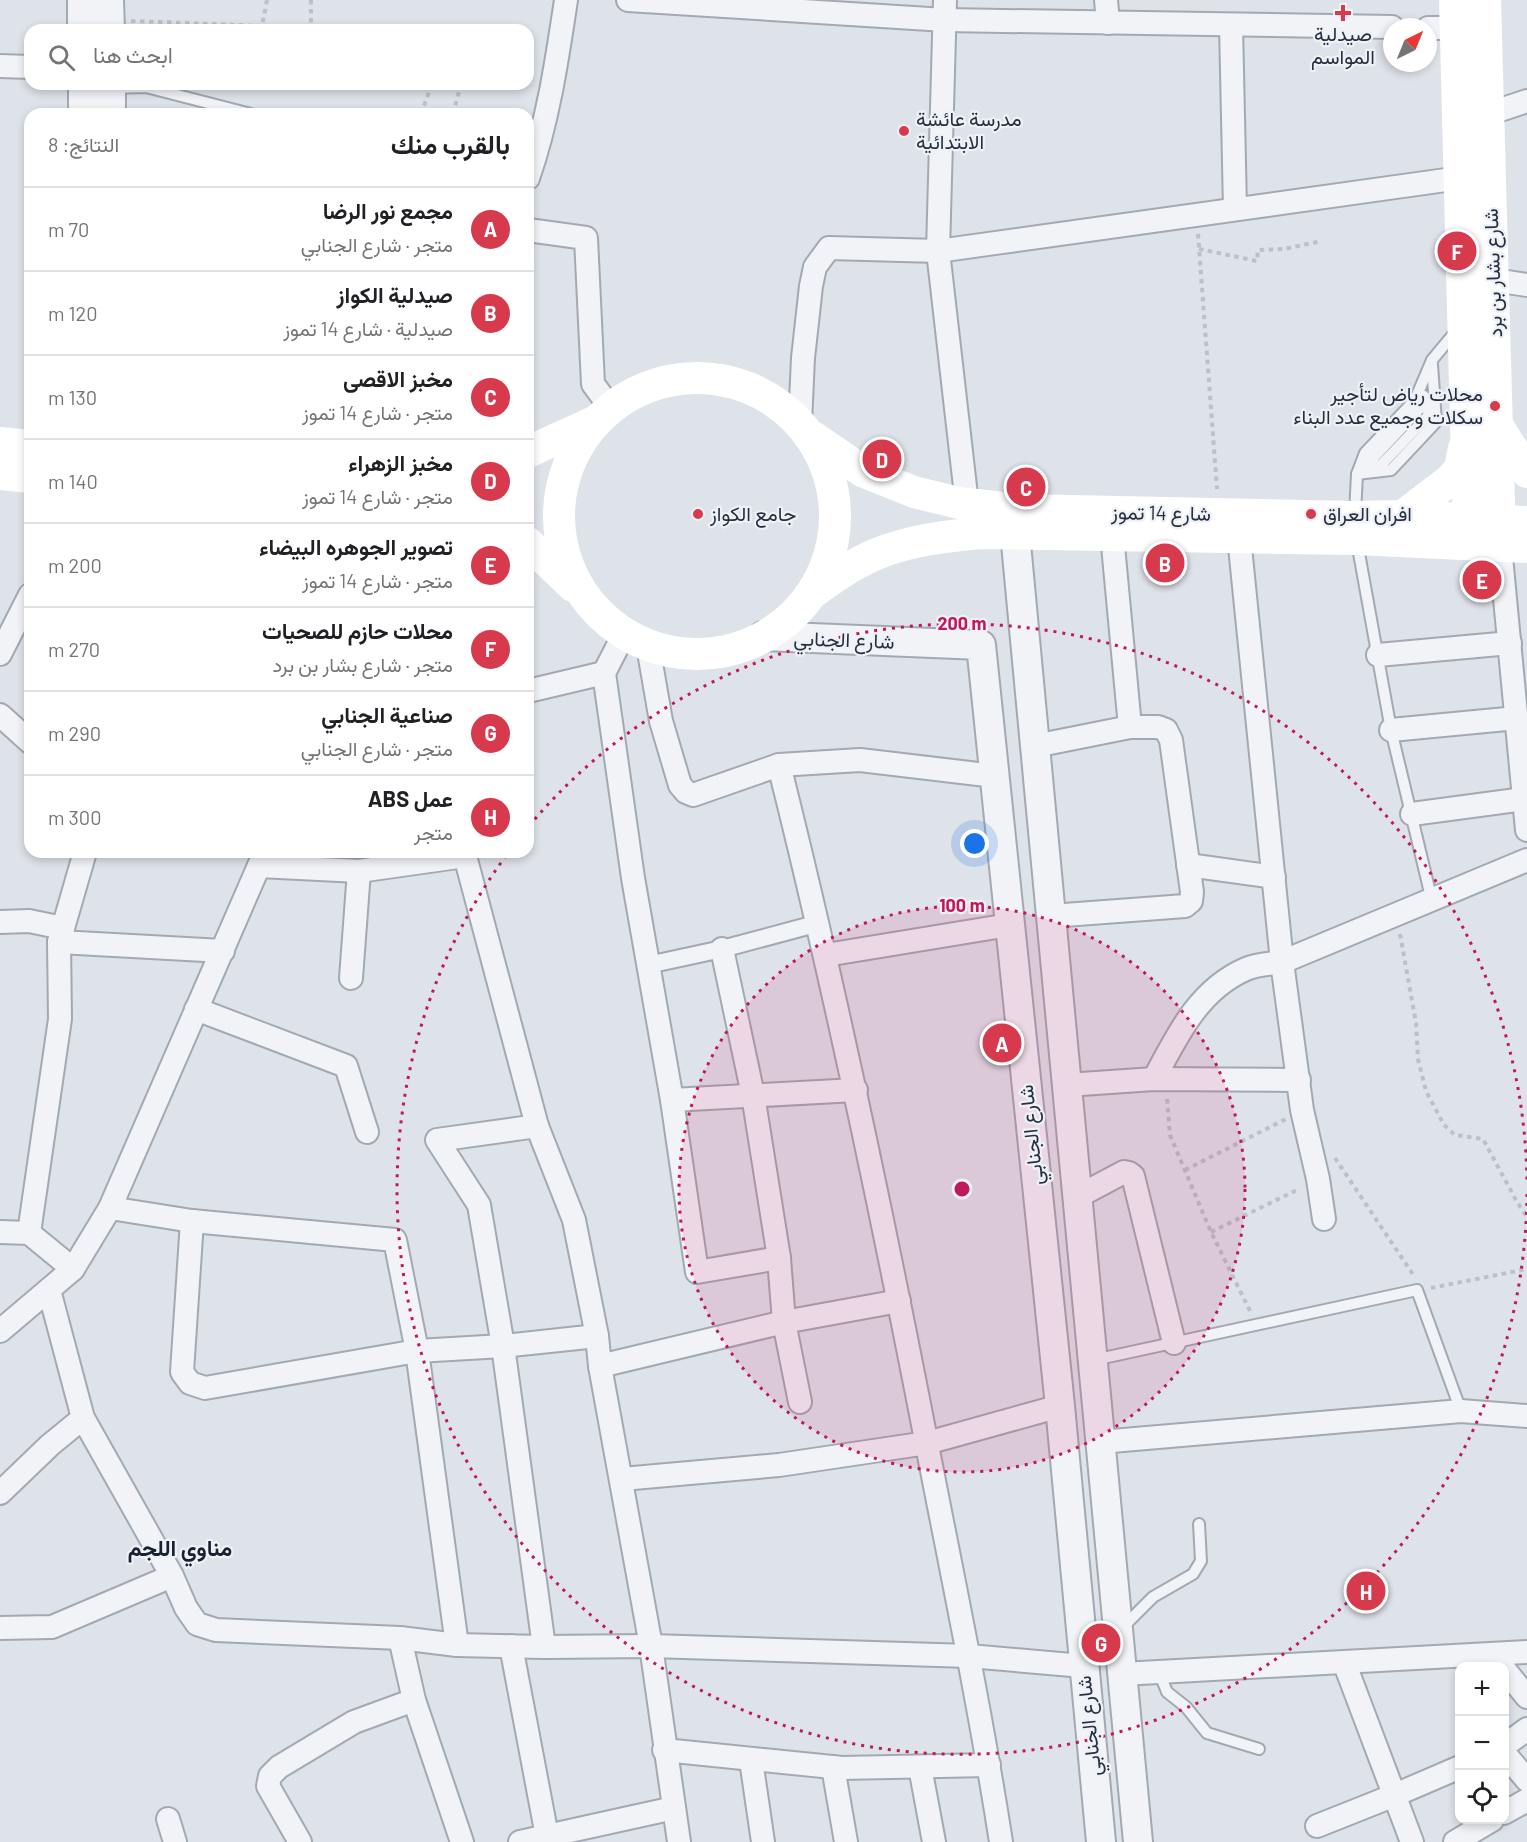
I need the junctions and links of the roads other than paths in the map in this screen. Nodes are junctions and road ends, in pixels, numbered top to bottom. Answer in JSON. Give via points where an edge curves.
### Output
{"nodes":[{"id":1,"x":82,"y":0,"type":"edge"},
{"id":2,"x":566,"y":0,"type":"edge"},
{"id":3,"x":628,"y":0,"type":"edge"},
{"id":4,"x":1106,"y":0,"type":"edge"},
{"id":5,"x":1485,"y":0,"type":"edge"},
{"id":6,"x":686,"y":2,"type":"edge"},
{"id":7,"x":777,"y":4,"type":"edge"},
{"id":8,"x":945,"y":10,"type":"edge"},
{"id":9,"x":1446,"y":18,"type":"edge"},
{"id":10,"x":1108,"y":23,"type":"junction"},
{"id":11,"x":82,"y":24,"type":"edge"},
{"id":12,"x":1231,"y":25,"type":"junction"},
{"id":13,"x":1383,"y":27,"type":"edge"},
{"id":14,"x":0,"y":66,"type":"edge"},
{"id":15,"x":24,"y":67,"type":"edge"},
{"id":16,"x":83,"y":90,"type":"edge"},
{"id":17,"x":133,"y":90,"type":"edge"},
{"id":18,"x":158,"y":90,"type":"edge"},
{"id":19,"x":111,"y":95,"type":"edge"},
{"id":20,"x":1527,"y":101,"type":"edge"},
{"id":21,"x":83,"y":108,"type":"edge"},
{"id":22,"x":228,"y":108,"type":"edge"},
{"id":23,"x":1488,"y":114,"type":"junction"},
{"id":24,"x":534,"y":160,"type":"edge"},
{"id":25,"x":1460,"y":178,"type":"junction"},
{"id":26,"x":1235,"y":209,"type":"junction"},
{"id":27,"x":534,"y":231,"type":"edge"},
{"id":28,"x":938,"y":251,"type":"junction"},
{"id":29,"x":1494,"y":280,"type":"junction"},
{"id":30,"x":1527,"y":285,"type":"edge"},
{"id":31,"x":1463,"y":323,"type":"junction"},
{"id":32,"x":1432,"y":360,"type":"junction"},
{"id":33,"x":602,"y":415,"type":"junction"},
{"id":34,"x":1497,"y":425,"type":"junction"},
{"id":35,"x":806,"y":430,"type":"junction"},
{"id":36,"x":1466,"y":438,"type":"junction"},
{"id":37,"x":0,"y":443,"type":"edge"},
{"id":38,"x":24,"y":445,"type":"edge"},
{"id":39,"x":534,"y":449,"type":"edge"},
{"id":40,"x":1527,"y":472,"type":"edge"},
{"id":41,"x":0,"y":474,"type":"edge"},
{"id":42,"x":1357,"y":474,"type":"junction"},
{"id":43,"x":24,"y":476,"type":"edge"},
{"id":44,"x":967,"y":504,"type":"junction"},
{"id":45,"x":1403,"y":516,"type":"junction"},
{"id":46,"x":1356,"y":528,"type":"junction"},
{"id":47,"x":1468,"y":531,"type":"junction"},
{"id":48,"x":1016,"y":533,"type":"junction"},
{"id":49,"x":1513,"y":534,"type":"edge"},
{"id":50,"x":1112,"y":535,"type":"junction"},
{"id":51,"x":1239,"y":537,"type":"junction"},
{"id":52,"x":534,"y":549,"type":"edge"},
{"id":53,"x":815,"y":591,"type":"junction"},
{"id":54,"x":585,"y":597,"type":"junction"},
{"id":55,"x":24,"y":607,"type":"edge"},
{"id":56,"x":763,"y":636,"type":"junction"},
{"id":57,"x":636,"y":640,"type":"junction"},
{"id":58,"x":1510,"y":643,"type":"junction"},
{"id":59,"x":0,"y":654,"type":"edge"},
{"id":60,"x":1378,"y":655,"type":"junction"},
{"id":61,"x":604,"y":673,"type":"junction"},
{"id":62,"x":534,"y":690,"type":"edge"},
{"id":63,"x":0,"y":715,"type":"edge"},
{"id":64,"x":1517,"y":718,"type":"junction"},
{"id":65,"x":1130,"y":728,"type":"junction"},
{"id":66,"x":1392,"y":730,"type":"junction"},
{"id":67,"x":24,"y":737,"type":"edge"},
{"id":68,"x":1035,"y":746,"type":"junction"},
{"id":69,"x":779,"y":765,"type":"junction"},
{"id":70,"x":995,"y":776,"type":"junction"},
{"id":71,"x":1524,"y":799,"type":"junction"},
{"id":72,"x":1412,"y":814,"type":"junction"},
{"id":73,"x":1527,"y":830,"type":"edge"},
{"id":74,"x":83,"y":858,"type":"edge"},
{"id":75,"x":438,"y":858,"type":"edge"},
{"id":76,"x":465,"y":858,"type":"edge"},
{"id":77,"x":262,"y":859,"type":"edge"},
{"id":78,"x":1527,"y":860,"type":"edge"},
{"id":79,"x":1188,"y":865,"type":"junction"},
{"id":80,"x":359,"y":870,"type":"junction"},
{"id":81,"x":1274,"y":877,"type":"junction"},
{"id":82,"x":1432,"y":901,"type":"junction"},
{"id":83,"x":1051,"y":915,"type":"junction"},
{"id":84,"x":0,"y":922,"type":"edge"},
{"id":85,"x":819,"y":923,"type":"junction"},
{"id":86,"x":1009,"y":924,"type":"junction"},
{"id":87,"x":61,"y":935,"type":"junction"},
{"id":88,"x":722,"y":949,"type":"junction"},
{"id":89,"x":223,"y":951,"type":"junction"},
{"id":90,"x":826,"y":955,"type":"junction"},
{"id":91,"x":1282,"y":962,"type":"junction"},
{"id":92,"x":648,"y":965,"type":"junction"},
{"id":93,"x":351,"y":978,"type":"dead end"},
{"id":94,"x":196,"y":1009,"type":"junction"},
{"id":95,"x":1159,"y":1079,"type":"junction"},
{"id":96,"x":1299,"y":1080,"type":"junction"},
{"id":97,"x":1067,"y":1085,"type":"junction"},
{"id":98,"x":856,"y":1090,"type":"junction"},
{"id":99,"x":753,"y":1095,"type":"junction"},
{"id":100,"x":672,"y":1100,"type":"junction"},
{"id":101,"x":537,"y":1126,"type":"junction"},
{"id":102,"x":367,"y":1132,"type":"dead end"},
{"id":103,"x":1077,"y":1197,"type":"junction"},
{"id":104,"x":110,"y":1208,"type":"junction"},
{"id":105,"x":1324,"y":1218,"type":"dead end"},
{"id":106,"x":192,"y":1221,"type":"junction"},
{"id":107,"x":0,"y":1232,"type":"edge"},
{"id":108,"x":29,"y":1233,"type":"junction"},
{"id":109,"x":779,"y":1258,"type":"junction"},
{"id":110,"x":74,"y":1269,"type":"junction"},
{"id":111,"x":49,"y":1290,"type":"junction"},
{"id":112,"x":899,"y":1301,"type":"junction"},
{"id":113,"x":784,"y":1322,"type":"junction"},
{"id":114,"x":0,"y":1331,"type":"edge"},
{"id":115,"x":597,"y":1336,"type":"junction"},
{"id":116,"x":1174,"y":1343,"type":"junction"},
{"id":117,"x":503,"y":1346,"type":"junction"},
{"id":118,"x":417,"y":1351,"type":"junction"},
{"id":119,"x":1093,"y":1360,"type":"junction"},
{"id":120,"x":600,"y":1366,"type":"junction"},
{"id":121,"x":800,"y":1402,"type":"dead end"},
{"id":122,"x":1060,"y":1406,"type":"junction"},
{"id":123,"x":1461,"y":1411,"type":"junction"},
{"id":124,"x":1526,"y":1416,"type":"edge"},
{"id":125,"x":83,"y":1418,"type":"junction"},
{"id":126,"x":1100,"y":1442,"type":"junction"},
{"id":127,"x":927,"y":1443,"type":"junction"},
{"id":128,"x":622,"y":1479,"type":"junction"},
{"id":129,"x":0,"y":1492,"type":"edge"},
{"id":130,"x":1199,"y":1524,"type":"dead end"},
{"id":131,"x":172,"y":1576,"type":"junction"},
{"id":132,"x":0,"y":1628,"type":"edge"},
{"id":133,"x":1118,"y":1632,"type":"junction"},
{"id":134,"x":400,"y":1638,"type":"junction"},
{"id":135,"x":457,"y":1645,"type":"junction"},
{"id":136,"x":511,"y":1646,"type":"junction"},
{"id":137,"x":651,"y":1646,"type":"junction"},
{"id":138,"x":544,"y":1647,"type":"junction"},
{"id":139,"x":1527,"y":1652,"type":"edge"},
{"id":140,"x":969,"y":1656,"type":"junction"},
{"id":141,"x":1344,"y":1662,"type":"junction"},
{"id":142,"x":1502,"y":1662,"type":"edge"},
{"id":143,"x":1455,"y":1663,"type":"edge"},
{"id":144,"x":1083,"y":1666,"type":"junction"},
{"id":145,"x":1159,"y":1672,"type":"junction"},
{"id":146,"x":1122,"y":1674,"type":"junction"},
{"id":147,"x":1509,"y":1674,"type":"edge"},
{"id":148,"x":1527,"y":1697,"type":"edge"},
{"id":149,"x":414,"y":1700,"type":"junction"},
{"id":150,"x":1527,"y":1729,"type":"edge"},
{"id":151,"x":1509,"y":1742,"type":"edge"},
{"id":152,"x":1259,"y":1749,"type":"dead end"},
{"id":153,"x":664,"y":1750,"type":"junction"},
{"id":154,"x":1509,"y":1759,"type":"edge"},
{"id":155,"x":751,"y":1760,"type":"junction"},
{"id":156,"x":989,"y":1765,"type":"junction"},
{"id":157,"x":833,"y":1767,"type":"junction"},
{"id":158,"x":920,"y":1767,"type":"junction"},
{"id":159,"x":1455,"y":1769,"type":"edge"},
{"id":160,"x":1527,"y":1780,"type":"edge"},
{"id":161,"x":1395,"y":1795,"type":"junction"},
{"id":162,"x":1527,"y":1800,"type":"edge"},
{"id":163,"x":674,"y":1808,"type":"junction"},
{"id":164,"x":1509,"y":1810,"type":"edge"},
{"id":165,"x":168,"y":1819,"type":"dead end"},
{"id":166,"x":1485,"y":1824,"type":"edge"},
{"id":167,"x":1317,"y":1826,"type":"dead end"},
{"id":168,"x":547,"y":1836,"type":"junction"},
{"id":169,"x":175,"y":1842,"type":"edge"},
{"id":170,"x":300,"y":1842,"type":"edge"},
{"id":171,"x":462,"y":1842,"type":"edge"},
{"id":172,"x":520,"y":1842,"type":"edge"},
{"id":173,"x":679,"y":1842,"type":"edge"},
{"id":174,"x":763,"y":1842,"type":"edge"},
{"id":175,"x":846,"y":1842,"type":"edge"},
{"id":176,"x":934,"y":1842,"type":"edge"},
{"id":177,"x":1001,"y":1842,"type":"edge"},
{"id":178,"x":1101,"y":1842,"type":"edge"},
{"id":179,"x":1138,"y":1842,"type":"edge"},
{"id":180,"x":1412,"y":1842,"type":"edge"},
{"id":181,"x":1455,"y":1842,"type":"edge"}],
"edges":[{"from":1,"to":11,"type":"street"},
{"from":2,"to":24,"type":"street","via":[[554,77]]},
{"from":3,"to":6,"type":"street"},
{"from":4,"to":10,"type":"street"},
{"from":5,"to":23,"type":"main road","name":"شارع بشار بن برد"},
{"from":6,"to":7,"type":"street"},
{"from":7,"to":8,"type":"street"},
{"from":8,"to":10,"type":"street"},
{"from":8,"to":28,"type":"street"},
{"from":9,"to":25,"type":"main road","name":"شارع بشار بن برد"},
{"from":10,"to":12,"type":"street"},
{"from":12,"to":13,"type":"street"},
{"from":12,"to":26,"type":"street"},
{"from":14,"to":15,"type":"street"},
{"from":16,"to":21,"type":"street"},
{"from":17,"to":19,"type":"lane"},
{"from":18,"to":22,"type":"lane"},
{"from":20,"to":23,"type":"street"},
{"from":23,"to":29,"type":"main road","name":"شارع بشار بن برد"},
{"from":25,"to":26,"type":"street"},
{"from":25,"to":31,"type":"main road","name":"شارع بشار بن برد"},
{"from":26,"to":28,"type":"street"},
{"from":27,"to":33,"type":"street","via":[[586,238],[593,384]]},
{"from":28,"to":35,"type":"street","via":[[829,249],[815,267],[803,358]]},
{"from":28,"to":44,"type":"street"},
{"from":29,"to":30,"type":"street"},
{"from":29,"to":34,"type":"main road","name":"شارع بشار بن برد"},
{"from":31,"to":32,"type":"lane"},
{"from":31,"to":36,"type":"main road","name":"شارع بشار بن برد"},
{"from":32,"to":42,"type":"lane","via":[[1415,400],[1365,453]]},
{"from":32,"to":42,"type":"lane","via":[[1428,416],[1382,464]]},
{"from":33,"to":35,"type":"main road","via":[[640,389],[673,379],[708,377],[742,385],[773,400]]},
{"from":33,"to":39,"type":"main road"},
{"from":33,"to":54,"type":"main road","via":[[576,448],[563,478],[558,519],[566,560]]},
{"from":34,"to":40,"type":"main road"},
{"from":34,"to":49,"type":"main road","name":"شارع بشار بن برد"},
{"from":35,"to":44,"type":"main road","name":"شارع 14 تموز","via":[[864,472],[914,492]]},
{"from":35,"to":53,"type":"main road","via":[[827,465],[835,497],[836,530],[829,561]]},
{"from":36,"to":45,"type":"main road","via":[[1460,469]]},
{"from":36,"to":47,"type":"main road","name":"شارع بشار بن برد"},
{"from":37,"to":38,"type":"main road"},
{"from":41,"to":43,"type":"main road"},
{"from":42,"to":46,"type":"lane"},
{"from":44,"to":46,"type":"main road","name":"شارع 14 تموز","via":[[1022,510],[1218,514]]},
{"from":45,"to":46,"type":"main road","name":"شارع 14 تموز"},
{"from":45,"to":47,"type":"main road","name":"شارع 14 تموز"},
{"from":46,"to":47,"type":"main road","name":"شارع 14 تموز"},
{"from":46,"to":51,"type":"main road","name":"شارع 14 تموز"},
{"from":46,"to":60,"type":"lane"},
{"from":47,"to":49,"type":"main road","name":"شارع 14 تموز"},
{"from":48,"to":50,"type":"main road","name":"شارع 14 تموز"},
{"from":48,"to":53,"type":"main road","name":"شارع 14 تموز","via":[[938,537],[902,545],[860,562]]},
{"from":48,"to":68,"type":"street","name":"شارع الجنابي"},
{"from":49,"to":58,"type":"street"},
{"from":50,"to":51,"type":"main road","name":"شارع 14 تموز"},
{"from":50,"to":65,"type":"street"},
{"from":51,"to":81,"type":"street"},
{"from":52,"to":54,"type":"main road"},
{"from":53,"to":56,"type":"main road","via":[[783,626]]},
{"from":54,"to":57,"type":"main road","via":[[603,617]]},
{"from":55,"to":59,"type":"street"},
{"from":56,"to":57,"type":"main road","via":[[741,648],[694,655]]},
{"from":56,"to":70,"type":"street","name":"شارع الجنابي","via":[[981,645]]},
{"from":57,"to":61,"type":"street"},
{"from":57,"to":69,"type":"street","via":[[680,785],[686,792],[693,795]]},
{"from":58,"to":60,"type":"street"},
{"from":58,"to":64,"type":"street"},
{"from":60,"to":66,"type":"lane"},
{"from":61,"to":62,"type":"street"},
{"from":61,"to":92,"type":"street"},
{"from":63,"to":67,"type":"street"},
{"from":64,"to":66,"type":"street"},
{"from":64,"to":71,"type":"street"},
{"from":65,"to":68,"type":"street"},
{"from":65,"to":79,"type":"street","via":[[1158,727],[1166,730],[1171,740]]},
{"from":66,"to":72,"type":"lane"},
{"from":68,"to":83,"type":"street","name":"شارع الجنابي"},
{"from":69,"to":70,"type":"street","via":[[860,760]]},
{"from":69,"to":85,"type":"street"},
{"from":70,"to":86,"type":"street","name":"شارع الجنابي"},
{"from":71,"to":72,"type":"street"},
{"from":71,"to":73,"type":"street"},
{"from":72,"to":82,"type":"lane"},
{"from":74,"to":87,"type":"street"},
{"from":75,"to":80,"type":"street"},
{"from":76,"to":101,"type":"street"},
{"from":77,"to":80,"type":"street"},
{"from":77,"to":89,"type":"street"},
{"from":78,"to":82,"type":"street"},
{"from":79,"to":81,"type":"street"},
{"from":79,"to":83,"type":"street","via":[[1192,892],[1191,901],[1185,906]]},
{"from":80,"to":93,"type":"street"},
{"from":81,"to":91,"type":"street"},
{"from":82,"to":91,"type":"street"},
{"from":83,"to":97,"type":"street","name":"شارع الجنابي"},
{"from":84,"to":87,"type":"street","via":[[29,921]]},
{"from":85,"to":88,"type":"street"},
{"from":85,"to":90,"type":"street"},
{"from":86,"to":90,"type":"street"},
{"from":86,"to":122,"type":"street","name":"شارع الجنابي"},
{"from":87,"to":89,"type":"street"},
{"from":87,"to":108,"type":"street","via":[[60,1019]]},
{"from":88,"to":92,"type":"street"},
{"from":88,"to":99,"type":"street"},
{"from":89,"to":94,"type":"street"},
{"from":90,"to":98,"type":"street"},
{"from":91,"to":95,"type":"street","via":[[1248,968],[1196,1006]]},
{"from":91,"to":96,"type":"street"},
{"from":92,"to":100,"type":"street"},
{"from":94,"to":102,"type":"street","via":[[346,1066]]},
{"from":94,"to":104,"type":"street"},
{"from":95,"to":96,"type":"street"},
{"from":95,"to":97,"type":"street"},
{"from":96,"to":105,"type":"street"},
{"from":97,"to":103,"type":"street","name":"شارع الجنابي"},
{"from":98,"to":99,"type":"street"},
{"from":98,"to":112,"type":"street"},
{"from":99,"to":100,"type":"street"},
{"from":99,"to":109,"type":"street"},
{"from":100,"to":109,"type":"street","via":[[697,1272]]},
{"from":101,"to":115,"type":"street","via":[[574,1220]]},
{"from":101,"to":117,"type":"street","via":[[437,1140],[479,1205]]},
{"from":103,"to":116,"type":"street","via":[[1117,1174],[1133,1176]]},
{"from":103,"to":119,"type":"street","name":"شارع الجنابي"},
{"from":104,"to":106,"type":"street"},
{"from":104,"to":110,"type":"street"},
{"from":106,"to":118,"type":"street","via":[[395,1240]]},
{"from":106,"to":118,"type":"street","via":[[182,1372],[190,1383],[205,1388]]},
{"from":107,"to":108,"type":"street"},
{"from":108,"to":110,"type":"street"},
{"from":109,"to":113,"type":"street"},
{"from":110,"to":111,"type":"street"},
{"from":111,"to":114,"type":"street"},
{"from":111,"to":125,"type":"street"},
{"from":112,"to":113,"type":"street"},
{"from":112,"to":127,"type":"street"},
{"from":113,"to":120,"type":"street"},
{"from":113,"to":121,"type":"street"},
{"from":115,"to":117,"type":"street"},
{"from":115,"to":120,"type":"street"},
{"from":116,"to":119,"type":"lane"},
{"from":116,"to":123,"type":"lane","via":[[1417,1290]]},
{"from":117,"to":118,"type":"street"},
{"from":117,"to":138,"type":"street"},
{"from":118,"to":135,"type":"street"},
{"from":119,"to":126,"type":"street","name":"شارع الجنابي"},
{"from":120,"to":128,"type":"street"},
{"from":122,"to":127,"type":"street"},
{"from":122,"to":144,"type":"street","name":"شارع الجنابي"},
{"from":123,"to":124,"type":"street"},
{"from":123,"to":126,"type":"street"},
{"from":125,"to":129,"type":"street"},
{"from":125,"to":131,"type":"street"},
{"from":126,"to":133,"type":"street","name":"شارع الجنابي"},
{"from":127,"to":128,"type":"street","via":[[779,1465]]},
{"from":127,"to":140,"type":"street"},
{"from":128,"to":137,"type":"street"},
{"from":130,"to":133,"type":"lane","via":[[1201,1561],[1193,1574],[1153,1597]]},
{"from":131,"to":132,"type":"street","via":[[52,1627]]},
{"from":131,"to":134,"type":"street","via":[[197,1624],[216,1630]]},
{"from":133,"to":146,"type":"street","name":"شارع الجنابي"},
{"from":134,"to":135,"type":"street"},
{"from":134,"to":149,"type":"street"},
{"from":135,"to":136,"type":"street"},
{"from":136,"to":138,"type":"street"},
{"from":136,"to":168,"type":"street"},
{"from":137,"to":138,"type":"street"},
{"from":137,"to":140,"type":"street"},
{"from":137,"to":153,"type":"street"},
{"from":139,"to":142,"type":"street"},
{"from":140,"to":144,"type":"street"},
{"from":140,"to":156,"type":"street"},
{"from":141,"to":143,"type":"street"},
{"from":141,"to":145,"type":"street"},
{"from":141,"to":161,"type":"street"},
{"from":144,"to":178,"type":"street","name":"شارع الجنابي"},
{"from":145,"to":146,"type":"street"},
{"from":145,"to":152,"type":"lane","via":[[1167,1692],[1186,1707],[1207,1733]]},
{"from":146,"to":179,"type":"street","name":"شارع الجنابي"},
{"from":147,"to":148,"type":"street"},
{"from":149,"to":170,"type":"street","via":[[354,1722],[270,1776],[268,1786]]},
{"from":149,"to":171,"type":"street"},
{"from":150,"to":151,"type":"street"},
{"from":153,"to":155,"type":"street"},
{"from":153,"to":163,"type":"street"},
{"from":154,"to":160,"type":"street"},
{"from":155,"to":157,"type":"street"},
{"from":155,"to":174,"type":"street"},
{"from":156,"to":158,"type":"street"},
{"from":156,"to":177,"type":"street"},
{"from":157,"to":158,"type":"street"},
{"from":157,"to":175,"type":"street"},
{"from":158,"to":176,"type":"street"},
{"from":159,"to":161,"type":"street"},
{"from":161,"to":167,"type":"street"},
{"from":161,"to":180,"type":"street"},
{"from":162,"to":164,"type":"street"},
{"from":163,"to":168,"type":"street"},
{"from":163,"to":173,"type":"street"},
{"from":165,"to":169,"type":"street"},
{"from":166,"to":181,"type":"street"},
{"from":168,"to":172,"type":"street"}]}
